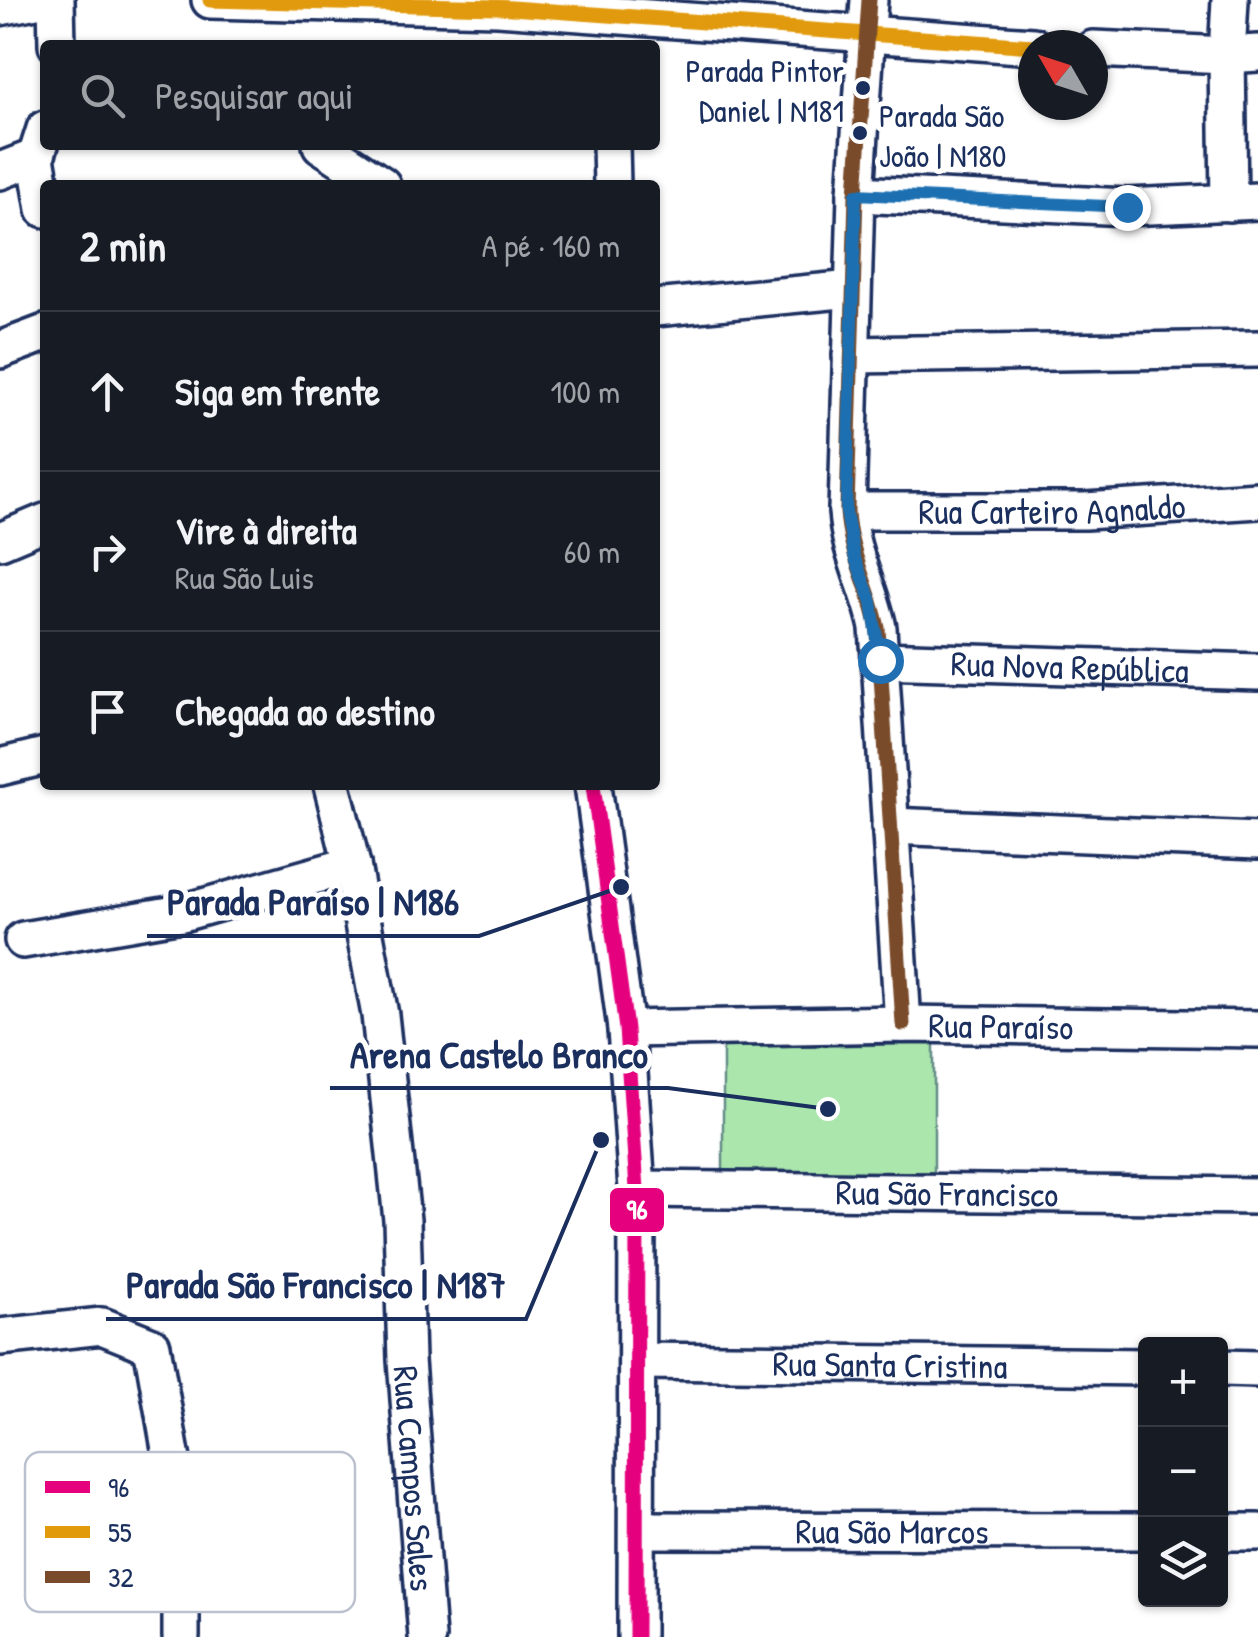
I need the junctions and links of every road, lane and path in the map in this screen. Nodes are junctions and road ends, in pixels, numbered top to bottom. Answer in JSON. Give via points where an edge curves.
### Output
{"nodes":[{"id":1,"x":36,"y":0,"type":"edge"},
{"id":2,"x":56,"y":0,"type":"edge"},
{"id":3,"x":210,"y":0,"type":"edge"},
{"id":4,"x":1230,"y":0,"type":"edge"},
{"id":5,"x":0,"y":7,"type":"edge"},
{"id":6,"x":868,"y":17,"type":"edge"},
{"id":7,"x":57,"y":40,"type":"edge"},
{"id":8,"x":1018,"y":43,"type":"edge"},
{"id":9,"x":1108,"y":50,"type":"edge"},
{"id":10,"x":1242,"y":54,"type":"edge"},
{"id":11,"x":40,"y":144,"type":"edge"},
{"id":12,"x":40,"y":150,"type":"edge"},
{"id":13,"x":328,"y":150,"type":"edge"},
{"id":14,"x":611,"y":150,"type":"edge"},
{"id":15,"x":0,"y":171,"type":"edge"},
{"id":16,"x":43,"y":180,"type":"edge"},
{"id":17,"x":374,"y":180,"type":"edge"},
{"id":18,"x":612,"y":180,"type":"edge"},
{"id":19,"x":856,"y":194,"type":"junction"},
{"id":20,"x":1243,"y":202,"type":"edge"},
{"id":21,"x":852,"y":289,"type":"junction"},
{"id":22,"x":660,"y":308,"type":"edge"},
{"id":23,"x":40,"y":334,"type":"edge"},
{"id":24,"x":1258,"y":349,"type":"edge"},
{"id":25,"x":0,"y":350,"type":"edge"},
{"id":26,"x":851,"y":354,"type":"junction"},
{"id":27,"x":1258,"y":500,"type":"edge"},
{"id":28,"x":846,"y":512,"type":"junction"},
{"id":29,"x":40,"y":524,"type":"edge"},
{"id":30,"x":0,"y":540,"type":"edge"},
{"id":31,"x":880,"y":660,"type":"junction"},
{"id":32,"x":1258,"y":672,"type":"edge"},
{"id":33,"x":40,"y":757,"type":"edge"},
{"id":34,"x":0,"y":768,"type":"edge"},
{"id":35,"x":333,"y":790,"type":"edge"},
{"id":36,"x":594,"y":790,"type":"edge"},
{"id":37,"x":890,"y":826,"type":"junction"},
{"id":38,"x":1258,"y":842,"type":"edge"},
{"id":39,"x":352,"y":865,"type":"junction"},
{"id":40,"x":23,"y":940,"type":"dead end"},
{"id":41,"x":903,"y":1024,"type":"junction"},
{"id":42,"x":626,"y":1029,"type":"junction"},
{"id":43,"x":1258,"y":1029,"type":"edge"},
{"id":44,"x":638,"y":1189,"type":"junction"},
{"id":45,"x":1258,"y":1196,"type":"edge"},
{"id":46,"x":0,"y":1337,"type":"edge"},
{"id":47,"x":638,"y":1361,"type":"junction"},
{"id":48,"x":1138,"y":1367,"type":"edge"},
{"id":49,"x":1228,"y":1368,"type":"edge"},
{"id":50,"x":1258,"y":1368,"type":"edge"},
{"id":51,"x":171,"y":1452,"type":"edge"},
{"id":52,"x":637,"y":1530,"type":"junction"},
{"id":53,"x":1138,"y":1531,"type":"edge"},
{"id":54,"x":1228,"y":1532,"type":"edge"},
{"id":55,"x":1258,"y":1532,"type":"edge"},
{"id":56,"x":428,"y":1637,"type":"edge"},
{"id":57,"x":636,"y":1637,"type":"edge"}],
"edges":[{"from":1,"to":5,"type":"street"},
{"from":2,"to":7,"type":"street"},
{"from":3,"to":6,"type":"street"},
{"from":4,"to":10,"type":"street"},
{"from":6,"to":8,"type":"street"},
{"from":6,"to":19,"type":"street"},
{"from":9,"to":10,"type":"street"},
{"from":10,"to":20,"type":"street"},
{"from":11,"to":15,"type":"street"},
{"from":12,"to":16,"type":"street"},
{"from":13,"to":17,"type":"street"},
{"from":14,"to":18,"type":"street"},
{"from":19,"to":20,"type":"street","via":[[1127,207]]},
{"from":19,"to":21,"type":"street"},
{"from":21,"to":22,"type":"street"},
{"from":21,"to":26,"type":"street"},
{"from":23,"to":25,"type":"street"},
{"from":24,"to":26,"type":"street"},
{"from":26,"to":28,"type":"street"},
{"from":27,"to":28,"type":"street","name":"Rua Carteiro Agnaldo","via":[[1085,511]]},
{"from":28,"to":31,"type":"street","via":[[872,602]]},
{"from":29,"to":30,"type":"street"},
{"from":31,"to":32,"type":"street","name":"Rua Nova República"},
{"from":31,"to":37,"type":"street"},
{"from":33,"to":34,"type":"street"},
{"from":35,"to":39,"type":"street","name":"Rua Campos Sales"},
{"from":36,"to":42,"type":"street"},
{"from":37,"to":38,"type":"street"},
{"from":37,"to":41,"type":"street"},
{"from":39,"to":40,"type":"street","via":[[182,913]]},
{"from":39,"to":56,"type":"street","name":"Rua Campos Sales","via":[[380,1016],[402,1220]]},
{"from":41,"to":42,"type":"street","name":"Rua Paraíso"},
{"from":41,"to":43,"type":"street","name":"Rua Paraíso"},
{"from":42,"to":44,"type":"street"},
{"from":44,"to":45,"type":"street","name":"Rua São Francisco"},
{"from":44,"to":47,"type":"street"},
{"from":46,"to":51,"type":"street","via":[[102,1326],[152,1346]]},
{"from":47,"to":48,"type":"street","name":"Rua Santa Cristina"},
{"from":47,"to":52,"type":"street"},
{"from":49,"to":50,"type":"street"},
{"from":52,"to":53,"type":"street","name":"Rua São Marcos"},
{"from":52,"to":57,"type":"street"},
{"from":54,"to":55,"type":"street"}]}
